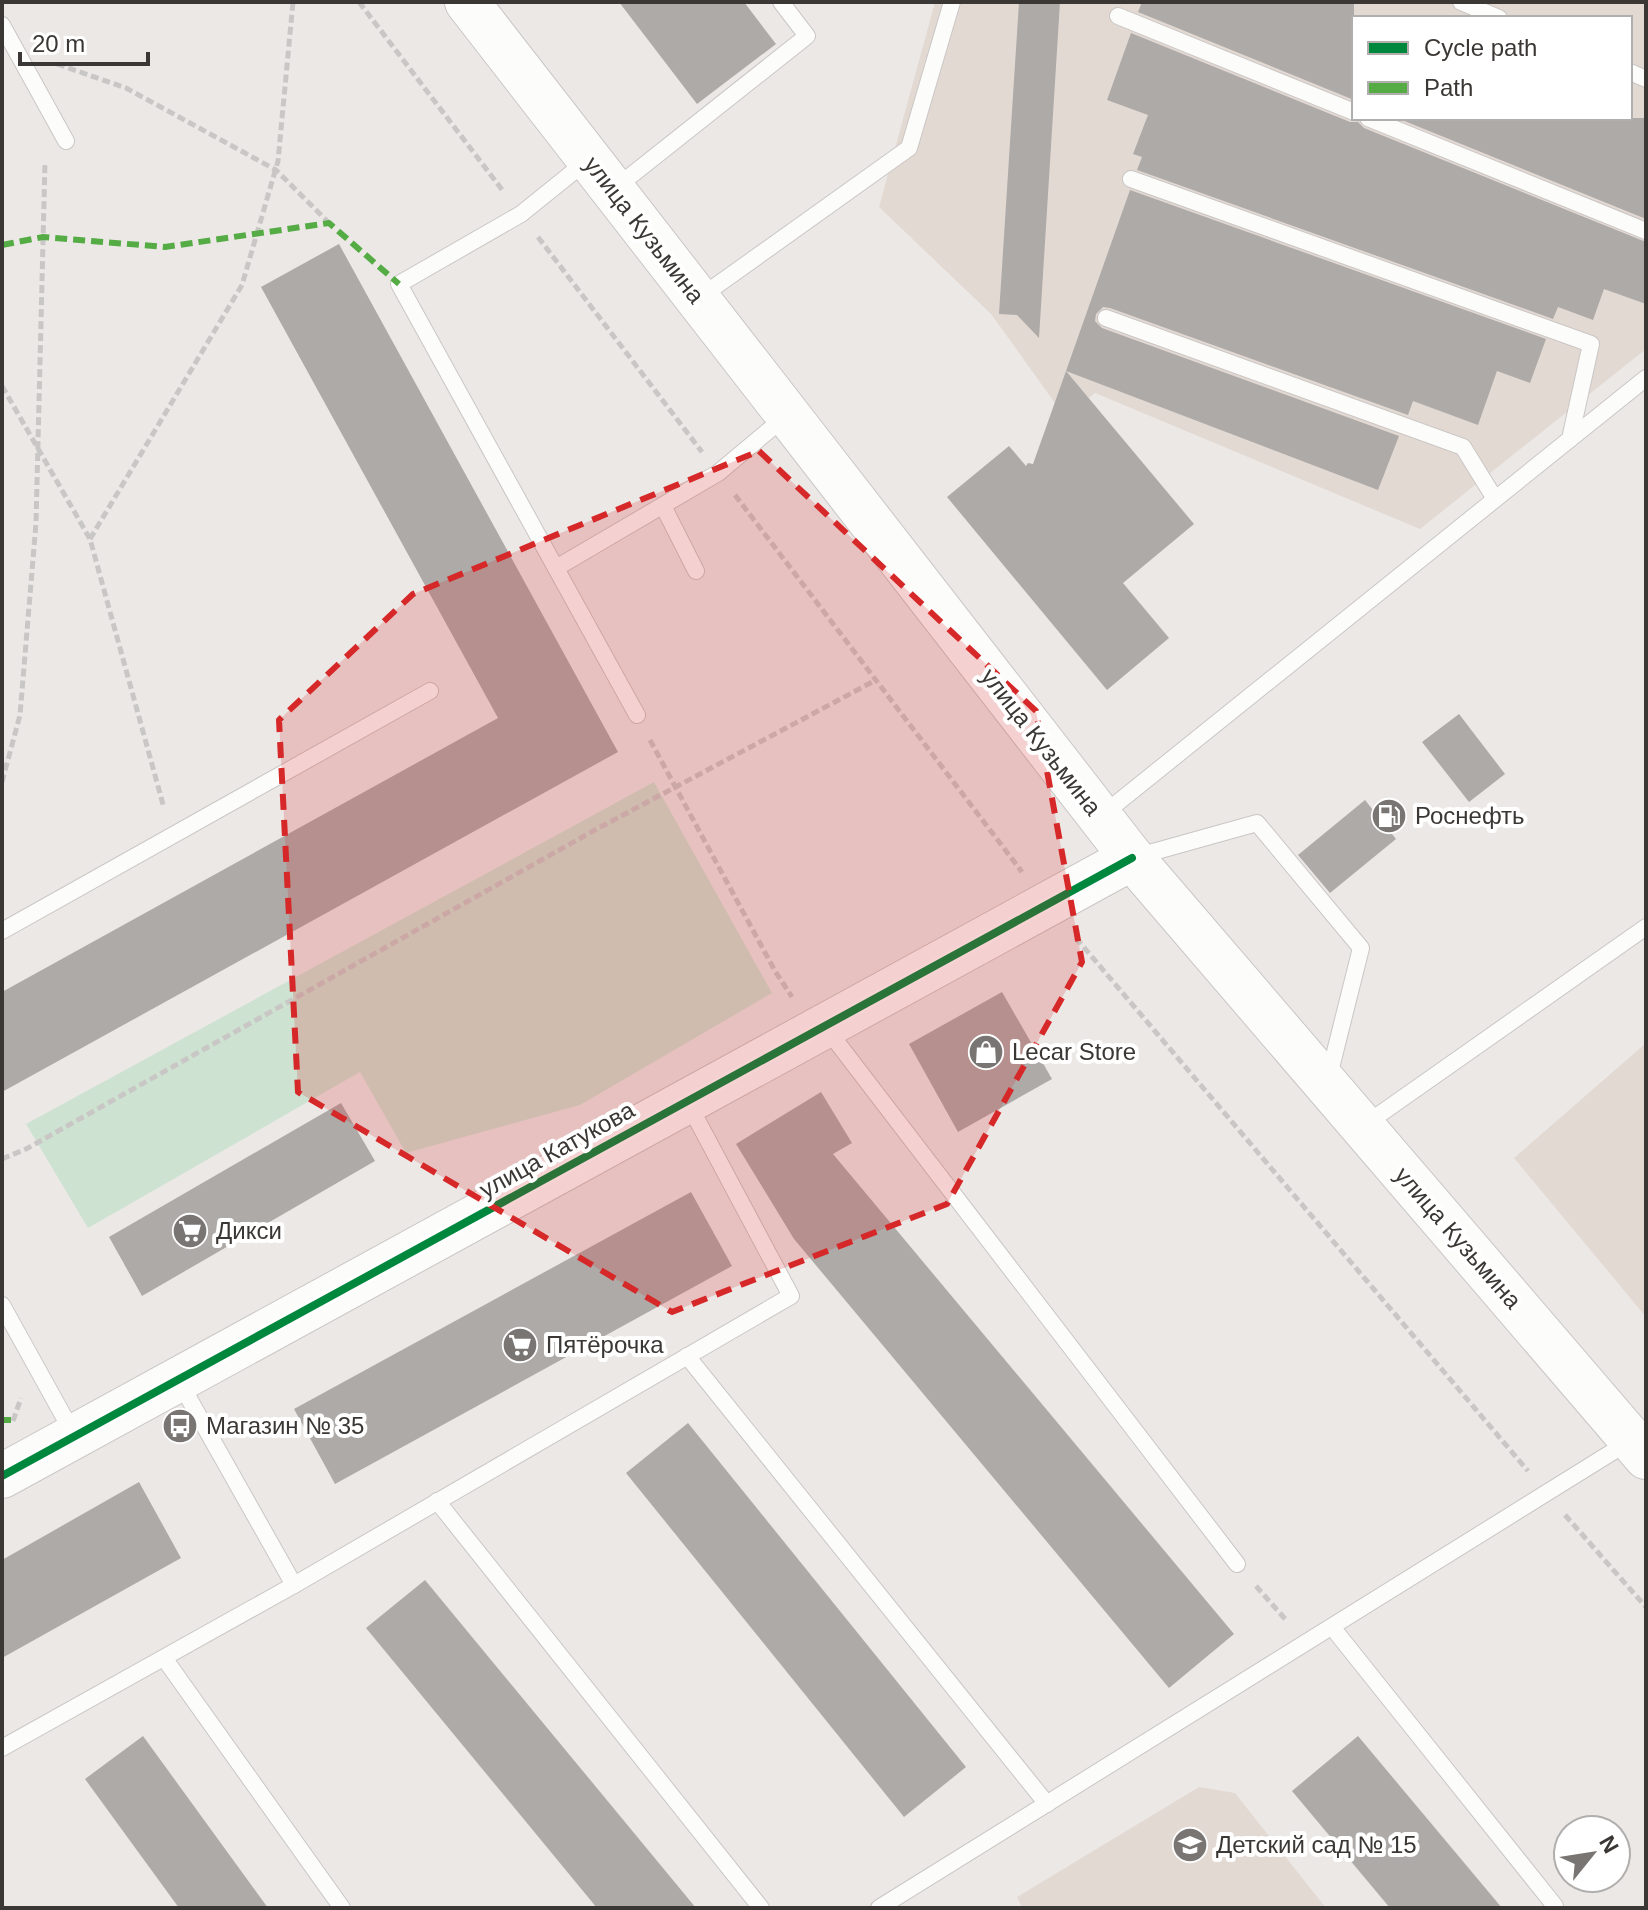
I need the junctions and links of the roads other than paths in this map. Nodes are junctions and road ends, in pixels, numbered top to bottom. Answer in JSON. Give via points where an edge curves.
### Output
{"nodes":[{"id":1,"x":467,"y":2,"type":"edge"},
{"id":2,"x":781,"y":2,"type":"edge"},
{"id":3,"x":952,"y":2,"type":"edge"},
{"id":4,"x":1461,"y":2,"type":"edge"},
{"id":5,"x":1118,"y":16,"type":"dead end"},
{"id":6,"x":1494,"y":16,"type":"edge"},
{"id":7,"x":2,"y":25,"type":"edge"},
{"id":8,"x":1352,"y":111,"type":"edge"},
{"id":9,"x":1373,"y":120,"type":"edge"},
{"id":10,"x":66,"y":141,"type":"dead end"},
{"id":11,"x":601,"y":174,"type":"junction"},
{"id":12,"x":1131,"y":179,"type":"dead end"},
{"id":13,"x":1646,"y":231,"type":"edge"},
{"id":14,"x":698,"y":299,"type":"junction"},
{"id":15,"x":1106,"y":318,"type":"dead end"},
{"id":16,"x":1646,"y":378,"type":"edge"},
{"id":17,"x":787,"y":415,"type":"junction"},
{"id":18,"x":1570,"y":439,"type":"junction"},
{"id":19,"x":1495,"y":499,"type":"junction"},
{"id":20,"x":663,"y":506,"type":"junction"},
{"id":21,"x":556,"y":568,"type":"junction"},
{"id":22,"x":696,"y":571,"type":"dead end"},
{"id":23,"x":430,"y":691,"type":"dead end"},
{"id":24,"x":637,"y":715,"type":"road end"},
{"id":25,"x":1100,"y":817,"type":"junction"},
{"id":26,"x":1132,"y":858,"type":"junction"},
{"id":27,"x":1646,"y":927,"type":"edge"},
{"id":28,"x":2,"y":931,"type":"edge"},
{"id":29,"x":819,"y":1029,"type":"junction"},
{"id":30,"x":1327,"y":1085,"type":"junction"},
{"id":31,"x":687,"y":1102,"type":"junction"},
{"id":32,"x":1362,"y":1127,"type":"junction"},
{"id":33,"x":2,"y":1305,"type":"edge"},
{"id":34,"x":687,"y":1356,"type":"junction"},
{"id":35,"x":179,"y":1380,"type":"junction"},
{"id":36,"x":75,"y":1437,"type":"junction"},
{"id":37,"x":1639,"y":1449,"type":"edge"},
{"id":38,"x":2,"y":1476,"type":"edge"},
{"id":39,"x":437,"y":1501,"type":"junction"},
{"id":40,"x":1237,"y":1564,"type":"road end"},
{"id":41,"x":294,"y":1585,"type":"junction"},
{"id":42,"x":1332,"y":1627,"type":"junction"},
{"id":43,"x":164,"y":1658,"type":"junction"},
{"id":44,"x":2,"y":1748,"type":"edge"},
{"id":45,"x":1047,"y":1804,"type":"junction"},
{"id":46,"x":1555,"y":1906,"type":"edge"},
{"id":47,"x":342,"y":1908,"type":"edge"},
{"id":48,"x":761,"y":1908,"type":"edge"},
{"id":49,"x":879,"y":1908,"type":"edge"}],
"edges":[{"from":1,"to":11,"type":"main road","name":"улица Кузьмина"},
{"from":2,"to":11,"type":"lane","via":[[807,36]]},
{"from":3,"to":14,"type":"lane","via":[[909,148]]},
{"from":4,"to":6,"type":"lane"},
{"from":5,"to":8,"type":"lane"},
{"from":7,"to":10,"type":"lane"},
{"from":9,"to":13,"type":"lane"},
{"from":11,"to":14,"type":"main road","name":"улица Кузьмина"},
{"from":11,"to":21,"type":"lane","via":[[399,284]]},
{"from":12,"to":18,"type":"lane","via":[[1591,344]]},
{"from":14,"to":17,"type":"main road","name":"улица Кузьмина"},
{"from":15,"to":19,"type":"lane","via":[[1463,447]]},
{"from":16,"to":18,"type":"lane"},
{"from":17,"to":20,"type":"lane","via":[[718,473]]},
{"from":17,"to":25,"type":"main road","name":"улица Кузьмина"},
{"from":18,"to":19,"type":"lane"},
{"from":19,"to":25,"type":"lane"},
{"from":20,"to":21,"type":"lane"},
{"from":20,"to":22,"type":"lane"},
{"from":21,"to":24,"type":"lane"},
{"from":23,"to":28,"type":"lane"},
{"from":25,"to":26,"type":"main road","name":"улица Кузьмина"},
{"from":26,"to":29,"type":"main road","name":"улица Катукова"},
{"from":26,"to":30,"type":"main road","name":"улица Кузьмина"},
{"from":26,"to":30,"type":"lane","via":[[1257,823],[1361,948]]},
{"from":27,"to":32,"type":"lane"},
{"from":29,"to":31,"type":"main road","name":"улица Катукова"},
{"from":29,"to":40,"type":"lane"},
{"from":30,"to":32,"type":"main road","name":"улица Кузьмина"},
{"from":31,"to":34,"type":"lane","via":[[791,1296]]},
{"from":31,"to":35,"type":"main road","name":"улица Катукова"},
{"from":32,"to":37,"type":"main road","name":"улица Кузьмина"},
{"from":33,"to":36,"type":"lane"},
{"from":34,"to":39,"type":"lane"},
{"from":34,"to":45,"type":"lane"},
{"from":35,"to":36,"type":"main road","name":"улица Катукова"},
{"from":35,"to":41,"type":"lane"},
{"from":36,"to":38,"type":"main road","name":"улица Катукова"},
{"from":37,"to":42,"type":"lane","via":[[1547,1493]]},
{"from":39,"to":41,"type":"lane"},
{"from":39,"to":48,"type":"lane"},
{"from":41,"to":43,"type":"lane"},
{"from":42,"to":45,"type":"lane"},
{"from":42,"to":46,"type":"lane"},
{"from":43,"to":44,"type":"lane"},
{"from":43,"to":47,"type":"lane"},
{"from":45,"to":49,"type":"lane"}]}
